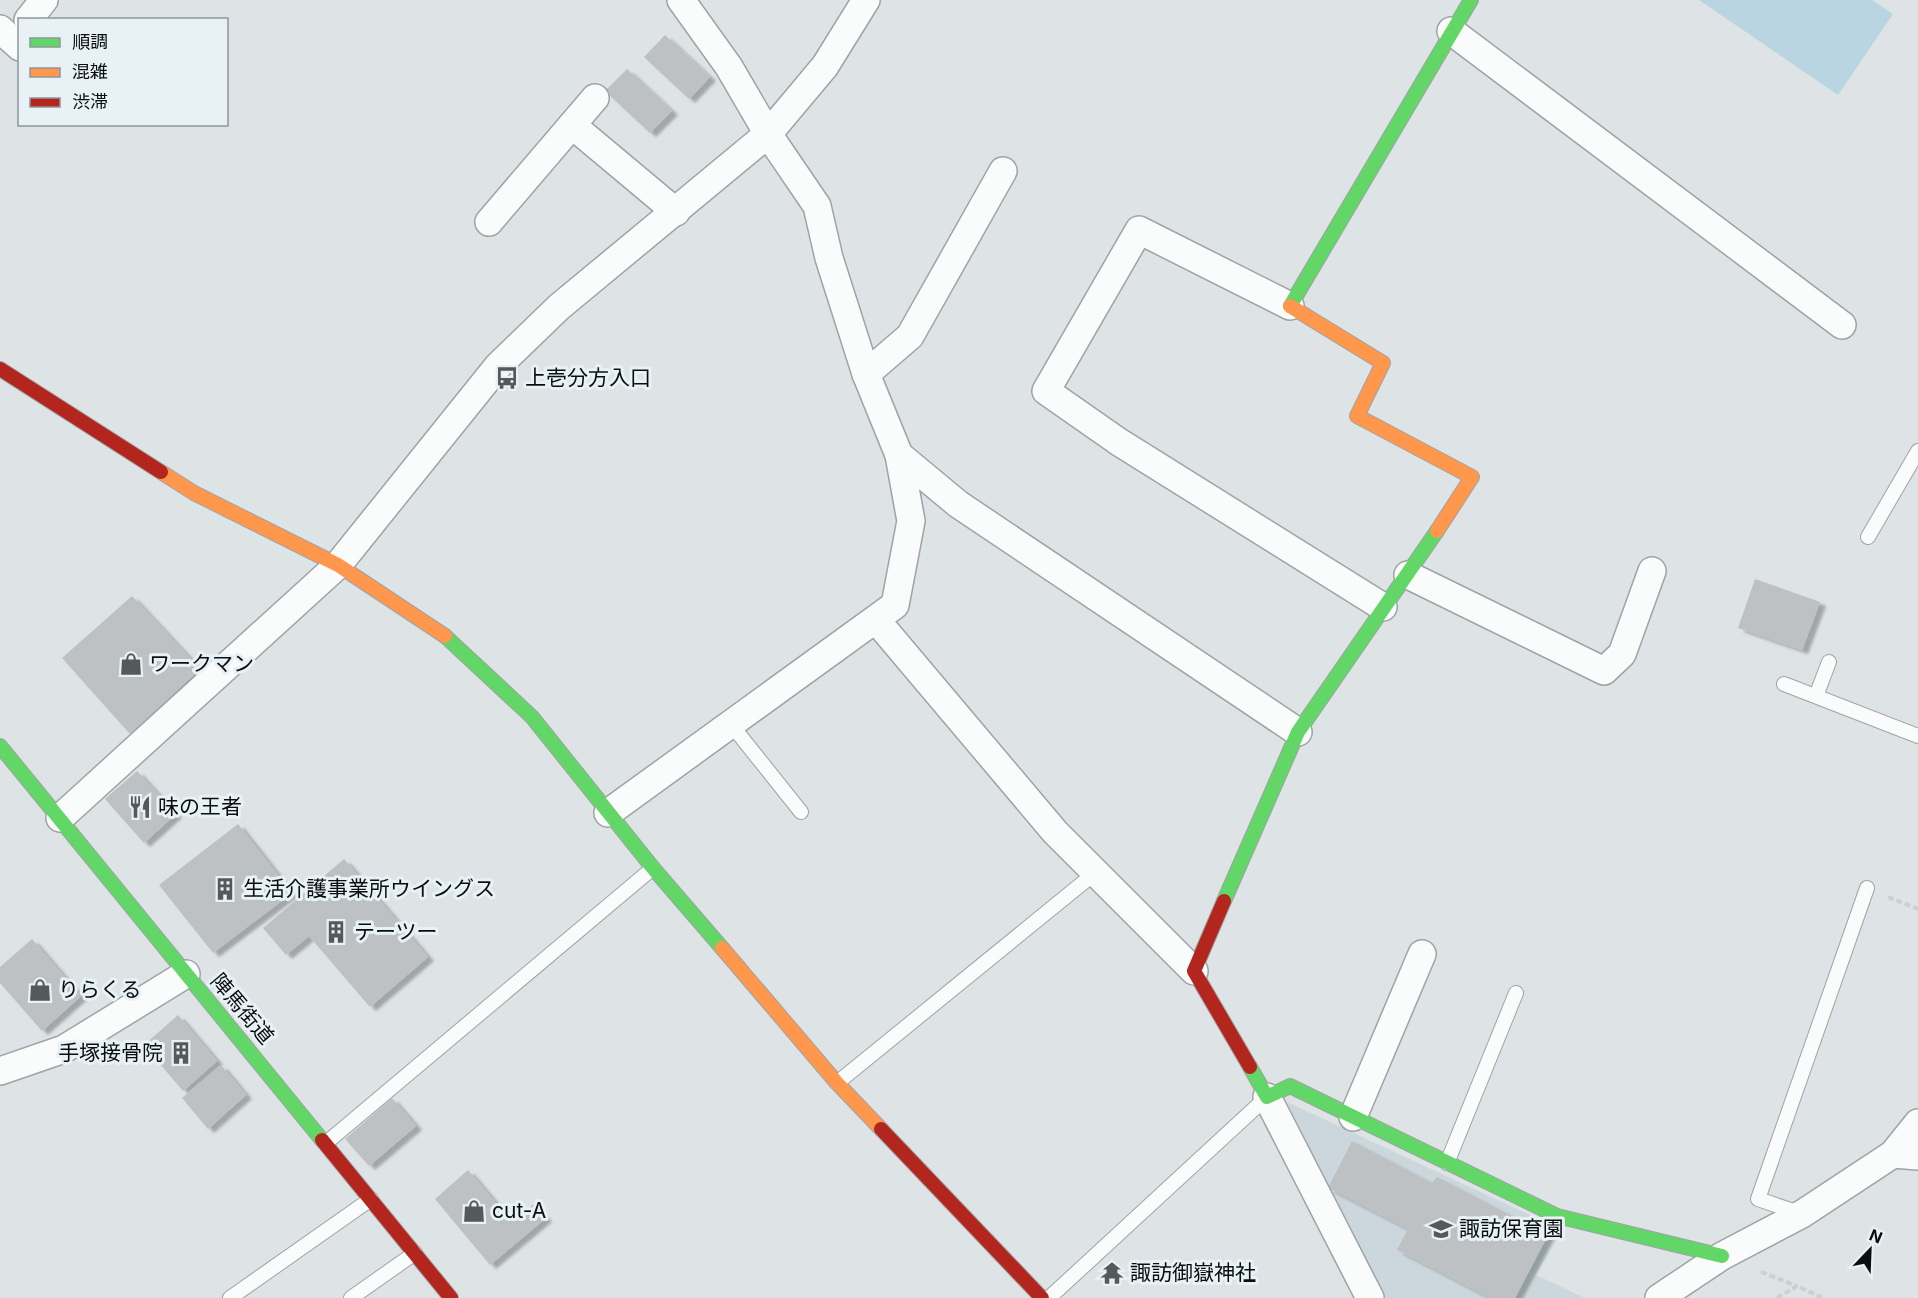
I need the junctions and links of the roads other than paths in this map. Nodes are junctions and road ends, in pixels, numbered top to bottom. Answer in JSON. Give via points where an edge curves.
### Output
{"nodes":[{"id":1,"x":44,"y":0,"type":"edge"},
{"id":2,"x":681,"y":0,"type":"edge"},
{"id":3,"x":866,"y":0,"type":"edge"},
{"id":4,"x":1471,"y":0,"type":"edge"},
{"id":5,"x":29,"y":18,"type":"edge"},
{"id":6,"x":1450,"y":31,"type":"junction"},
{"id":7,"x":595,"y":98,"type":"dead end"},
{"id":8,"x":572,"y":125,"type":"junction"},
{"id":9,"x":768,"y":134,"type":"junction"},
{"id":10,"x":1003,"y":171,"type":"dead end"},
{"id":11,"x":676,"y":212,"type":"junction"},
{"id":12,"x":489,"y":222,"type":"dead end"},
{"id":13,"x":1290,"y":306,"type":"junction"},
{"id":14,"x":1842,"y":325,"type":"dead end"},
{"id":15,"x":0,"y":369,"type":"edge"},
{"id":16,"x":866,"y":374,"type":"junction"},
{"id":17,"x":899,"y":455,"type":"junction"},
{"id":18,"x":1917,"y":455,"type":"edge"},
{"id":19,"x":1868,"y":537,"type":"dead end"},
{"id":20,"x":338,"y":565,"type":"junction"},
{"id":21,"x":1652,"y":571,"type":"dead end"},
{"id":22,"x":1408,"y":575,"type":"junction"},
{"id":23,"x":1383,"y":607,"type":"junction"},
{"id":24,"x":877,"y":621,"type":"junction"},
{"id":25,"x":1829,"y":662,"type":"dead end"},
{"id":26,"x":1784,"y":684,"type":"dead end"},
{"id":27,"x":1816,"y":696,"type":"junction"},
{"id":28,"x":730,"y":723,"type":"junction"},
{"id":29,"x":1298,"y":732,"type":"junction"},
{"id":30,"x":1918,"y":736,"type":"edge"},
{"id":31,"x":0,"y":746,"type":"edge"},
{"id":32,"x":801,"y":812,"type":"dead end"},
{"id":33,"x":608,"y":813,"type":"junction"},
{"id":34,"x":60,"y":818,"type":"junction"},
{"id":35,"x":653,"y":868,"type":"junction"},
{"id":36,"x":1095,"y":873,"type":"junction"},
{"id":37,"x":1867,"y":888,"type":"road end"},
{"id":38,"x":1422,"y":954,"type":"dead end"},
{"id":39,"x":1194,"y":971,"type":"junction"},
{"id":40,"x":186,"y":974,"type":"junction"},
{"id":41,"x":1516,"y":993,"type":"dead end"},
{"id":42,"x":0,"y":1071,"type":"edge"},
{"id":43,"x":837,"y":1083,"type":"junction"},
{"id":44,"x":1267,"y":1097,"type":"junction"},
{"id":45,"x":1353,"y":1117,"type":"junction"},
{"id":46,"x":1918,"y":1123,"type":"edge"},
{"id":47,"x":326,"y":1143,"type":"junction"},
{"id":48,"x":1905,"y":1155,"type":"edge"},
{"id":49,"x":1447,"y":1163,"type":"junction"},
{"id":50,"x":371,"y":1199,"type":"junction"},
{"id":51,"x":1802,"y":1214,"type":"junction"},
{"id":52,"x":415,"y":1253,"type":"junction"},
{"id":53,"x":1722,"y":1257,"type":"junction"},
{"id":54,"x":230,"y":1298,"type":"edge"},
{"id":55,"x":351,"y":1298,"type":"edge"},
{"id":56,"x":451,"y":1298,"type":"edge"},
{"id":57,"x":1042,"y":1298,"type":"edge"},
{"id":58,"x":1049,"y":1298,"type":"edge"},
{"id":59,"x":1370,"y":1298,"type":"edge"},
{"id":60,"x":1659,"y":1298,"type":"edge"}],
"edges":[{"from":1,"to":5,"type":"street"},
{"from":2,"to":9,"type":"street","via":[[729,67]]},
{"from":3,"to":9,"type":"street","via":[[825,66]]},
{"from":4,"to":6,"type":"street"},
{"from":6,"to":13,"type":"street"},
{"from":6,"to":14,"type":"street"},
{"from":7,"to":8,"type":"street"},
{"from":8,"to":11,"type":"street"},
{"from":8,"to":12,"type":"street"},
{"from":9,"to":11,"type":"street"},
{"from":9,"to":16,"type":"street","via":[[817,206],[829,258]]},
{"from":10,"to":16,"type":"street","via":[[910,336]]},
{"from":11,"to":20,"type":"street","via":[[559,307],[498,366]]},
{"from":13,"to":22,"type":"street","via":[[1383,363],[1357,416],[1472,477]]},
{"from":13,"to":23,"type":"street","via":[[1139,230],[1047,391],[1119,442]]},
{"from":15,"to":20,"type":"street","via":[[194,494]]},
{"from":16,"to":17,"type":"street"},
{"from":17,"to":24,"type":"street","via":[[911,521],[896,605]]},
{"from":17,"to":29,"type":"street","via":[[958,504]]},
{"from":18,"to":19,"type":"lane"},
{"from":20,"to":33,"type":"street","via":[[449,639],[532,717]]},
{"from":20,"to":34,"type":"street"},
{"from":21,"to":22,"type":"street","via":[[1622,654],[1604,671]]},
{"from":22,"to":23,"type":"street"},
{"from":23,"to":29,"type":"street"},
{"from":24,"to":28,"type":"street"},
{"from":24,"to":36,"type":"street","via":[[1055,832]]},
{"from":25,"to":27,"type":"lane"},
{"from":26,"to":27,"type":"lane"},
{"from":27,"to":30,"type":"lane"},
{"from":28,"to":32,"type":"lane"},
{"from":28,"to":33,"type":"street"},
{"from":29,"to":39,"type":"street"},
{"from":31,"to":34,"type":"street","name":"陣馬街道"},
{"from":33,"to":35,"type":"street"},
{"from":34,"to":40,"type":"street","name":"陣馬街道"},
{"from":35,"to":43,"type":"street"},
{"from":35,"to":47,"type":"lane"},
{"from":36,"to":39,"type":"street"},
{"from":36,"to":43,"type":"lane"},
{"from":37,"to":51,"type":"lane","via":[[1758,1199]]},
{"from":38,"to":45,"type":"street"},
{"from":39,"to":44,"type":"street"},
{"from":40,"to":42,"type":"street","via":[[64,1049]]},
{"from":40,"to":47,"type":"street","name":"陣馬街道"},
{"from":41,"to":49,"type":"lane"},
{"from":43,"to":57,"type":"street"},
{"from":44,"to":45,"type":"street","via":[[1290,1086]]},
{"from":44,"to":58,"type":"lane"},
{"from":44,"to":59,"type":"street"},
{"from":45,"to":49,"type":"street"},
{"from":46,"to":48,"type":"street"},
{"from":47,"to":50,"type":"street","name":"陣馬街道"},
{"from":48,"to":51,"type":"street"},
{"from":49,"to":53,"type":"street","via":[[1557,1216]]},
{"from":50,"to":52,"type":"street","name":"陣馬街道"},
{"from":50,"to":54,"type":"lane"},
{"from":51,"to":53,"type":"street"},
{"from":52,"to":55,"type":"lane"},
{"from":52,"to":56,"type":"street","name":"陣馬街道"},
{"from":53,"to":60,"type":"street"}]}
